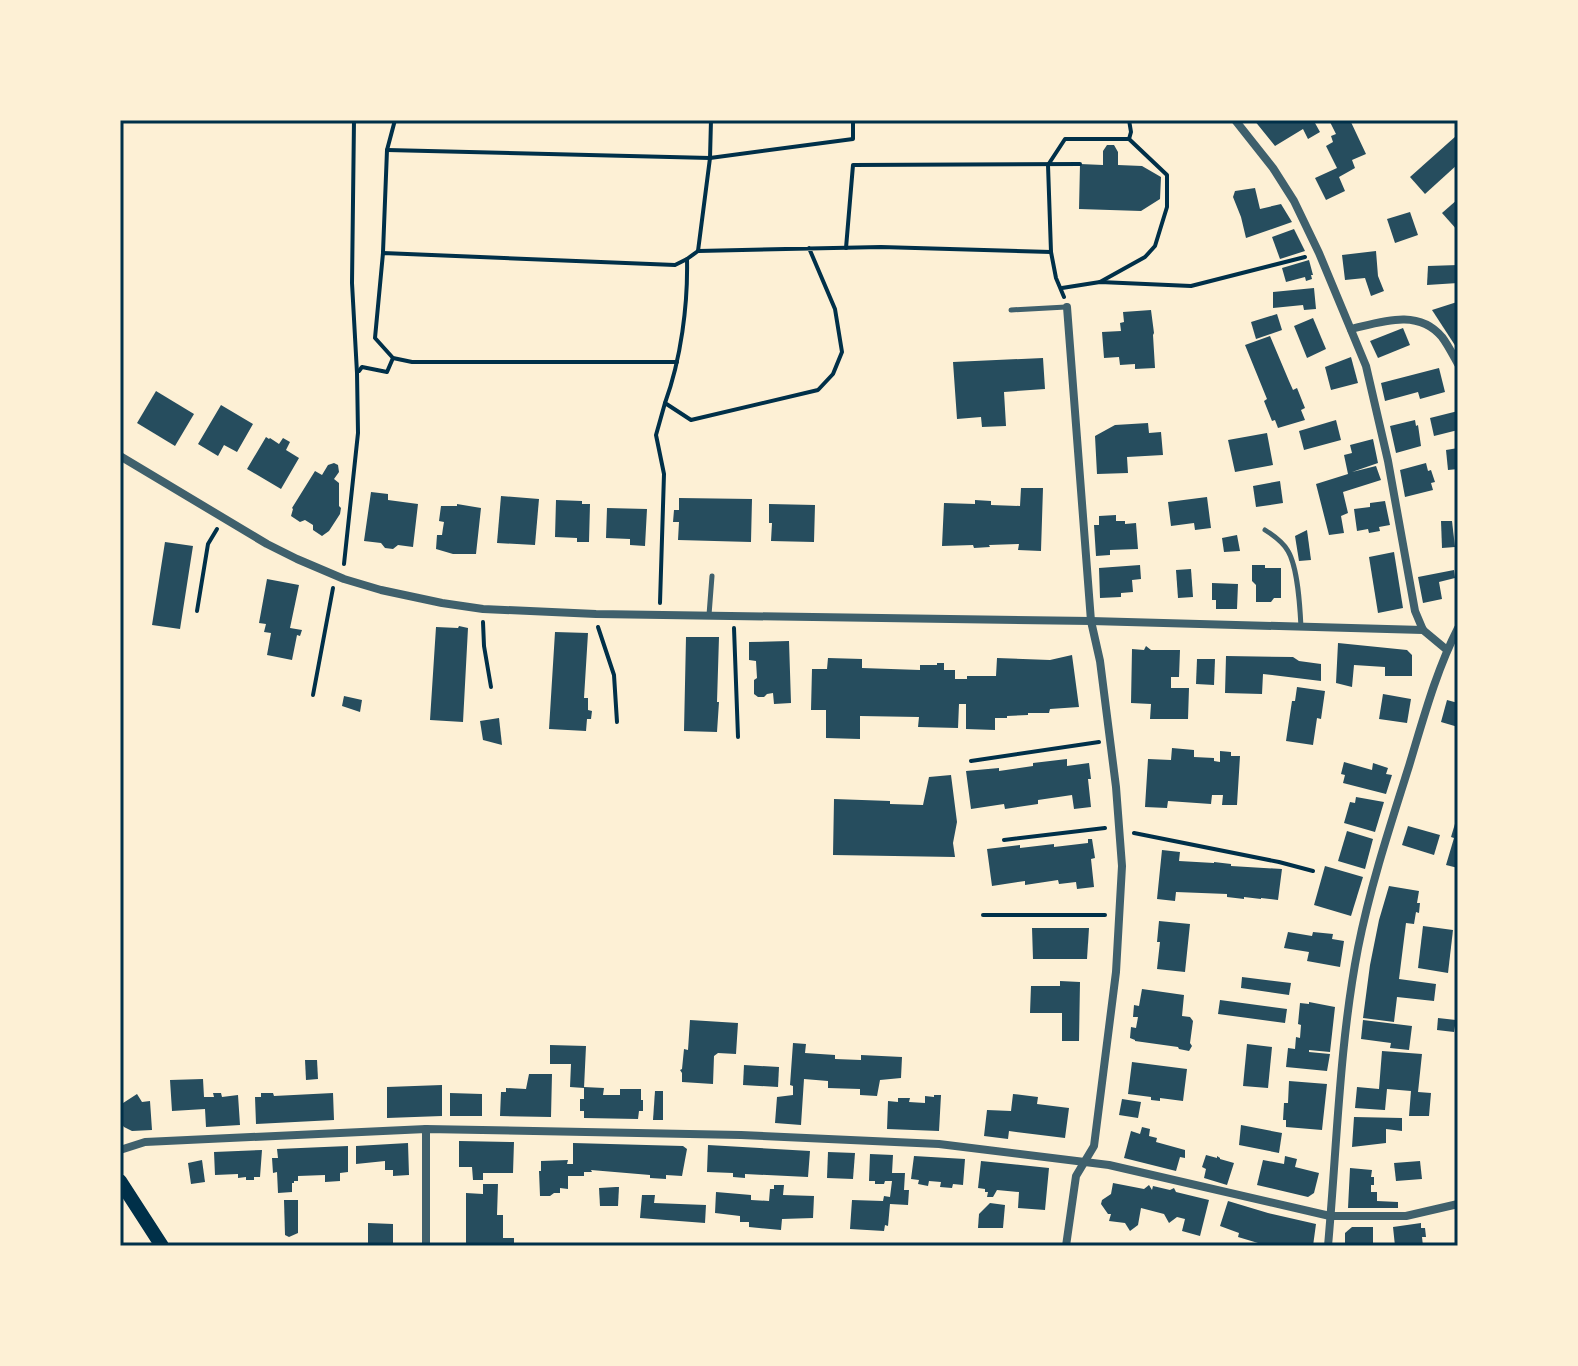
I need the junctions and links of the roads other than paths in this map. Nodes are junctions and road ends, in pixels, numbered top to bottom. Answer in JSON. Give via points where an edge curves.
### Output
{"nodes":[{"id":1,"x":1235,"y":120,"type":"edge"},
{"id":2,"x":1067,"y":307,"type":"joint"},
{"id":3,"x":1011,"y":310,"type":"dead end"},
{"id":4,"x":1351,"y":329,"type":"junction"},
{"id":5,"x":1458,"y":364,"type":"edge"},
{"id":6,"x":120,"y":456,"type":"edge"},
{"id":7,"x":1265,"y":530,"type":"dead end"},
{"id":8,"x":712,"y":576,"type":"dead end"},
{"id":9,"x":709,"y":615,"type":"junction"},
{"id":10,"x":1091,"y":621,"type":"junction"},
{"id":11,"x":1301,"y":627,"type":"junction"},
{"id":12,"x":1458,"y":628,"type":"edge"},
{"id":13,"x":1423,"y":630,"type":"junction"},
{"id":14,"x":1447,"y":650,"type":"junction"},
{"id":15,"x":426,"y":1129,"type":"junction"},
{"id":16,"x":120,"y":1150,"type":"edge"},
{"id":17,"x":1084,"y":1162,"type":"junction"},
{"id":18,"x":120,"y":1181,"type":"edge"},
{"id":19,"x":1458,"y":1204,"type":"edge"},
{"id":20,"x":1330,"y":1216,"type":"junction"},
{"id":21,"x":162,"y":1246,"type":"edge"},
{"id":22,"x":426,"y":1246,"type":"edge"},
{"id":23,"x":1066,"y":1246,"type":"edge"},
{"id":24,"x":1328,"y":1246,"type":"edge"}],
"edges":[{"from":1,"to":4,"type":"street","via":[[1294,201]]},
{"from":2,"to":3,"type":"lane"},
{"from":2,"to":10,"type":"street"},
{"from":4,"to":5,"type":"street","via":[[1395,319],[1423,323],[1441,336]]},
{"from":4,"to":13,"type":"street","via":[[1366,366]]},
{"from":6,"to":9,"type":"street","via":[[267,544],[381,590],[483,609]]},
{"from":7,"to":11,"type":"lane","via":[[1289,552]]},
{"from":8,"to":9,"type":"lane"},
{"from":9,"to":10,"type":"street"},
{"from":10,"to":11,"type":"street"},
{"from":10,"to":17,"type":"street","via":[[1122,866],[1116,972],[1094,1146]]},
{"from":11,"to":13,"type":"street"},
{"from":12,"to":14,"type":"street"},
{"from":13,"to":14,"type":"street"},
{"from":14,"to":20,"type":"street","via":[[1358,950]]},
{"from":15,"to":16,"type":"street","via":[[145,1142]]},
{"from":15,"to":17,"type":"street","via":[[939,1144]]},
{"from":15,"to":22,"type":"street"},
{"from":17,"to":20,"type":"street"},
{"from":17,"to":23,"type":"street","via":[[1076,1176]]},
{"from":18,"to":21,"type":"main road"},
{"from":19,"to":20,"type":"street","via":[[1406,1216]]},
{"from":20,"to":24,"type":"street"}]}
